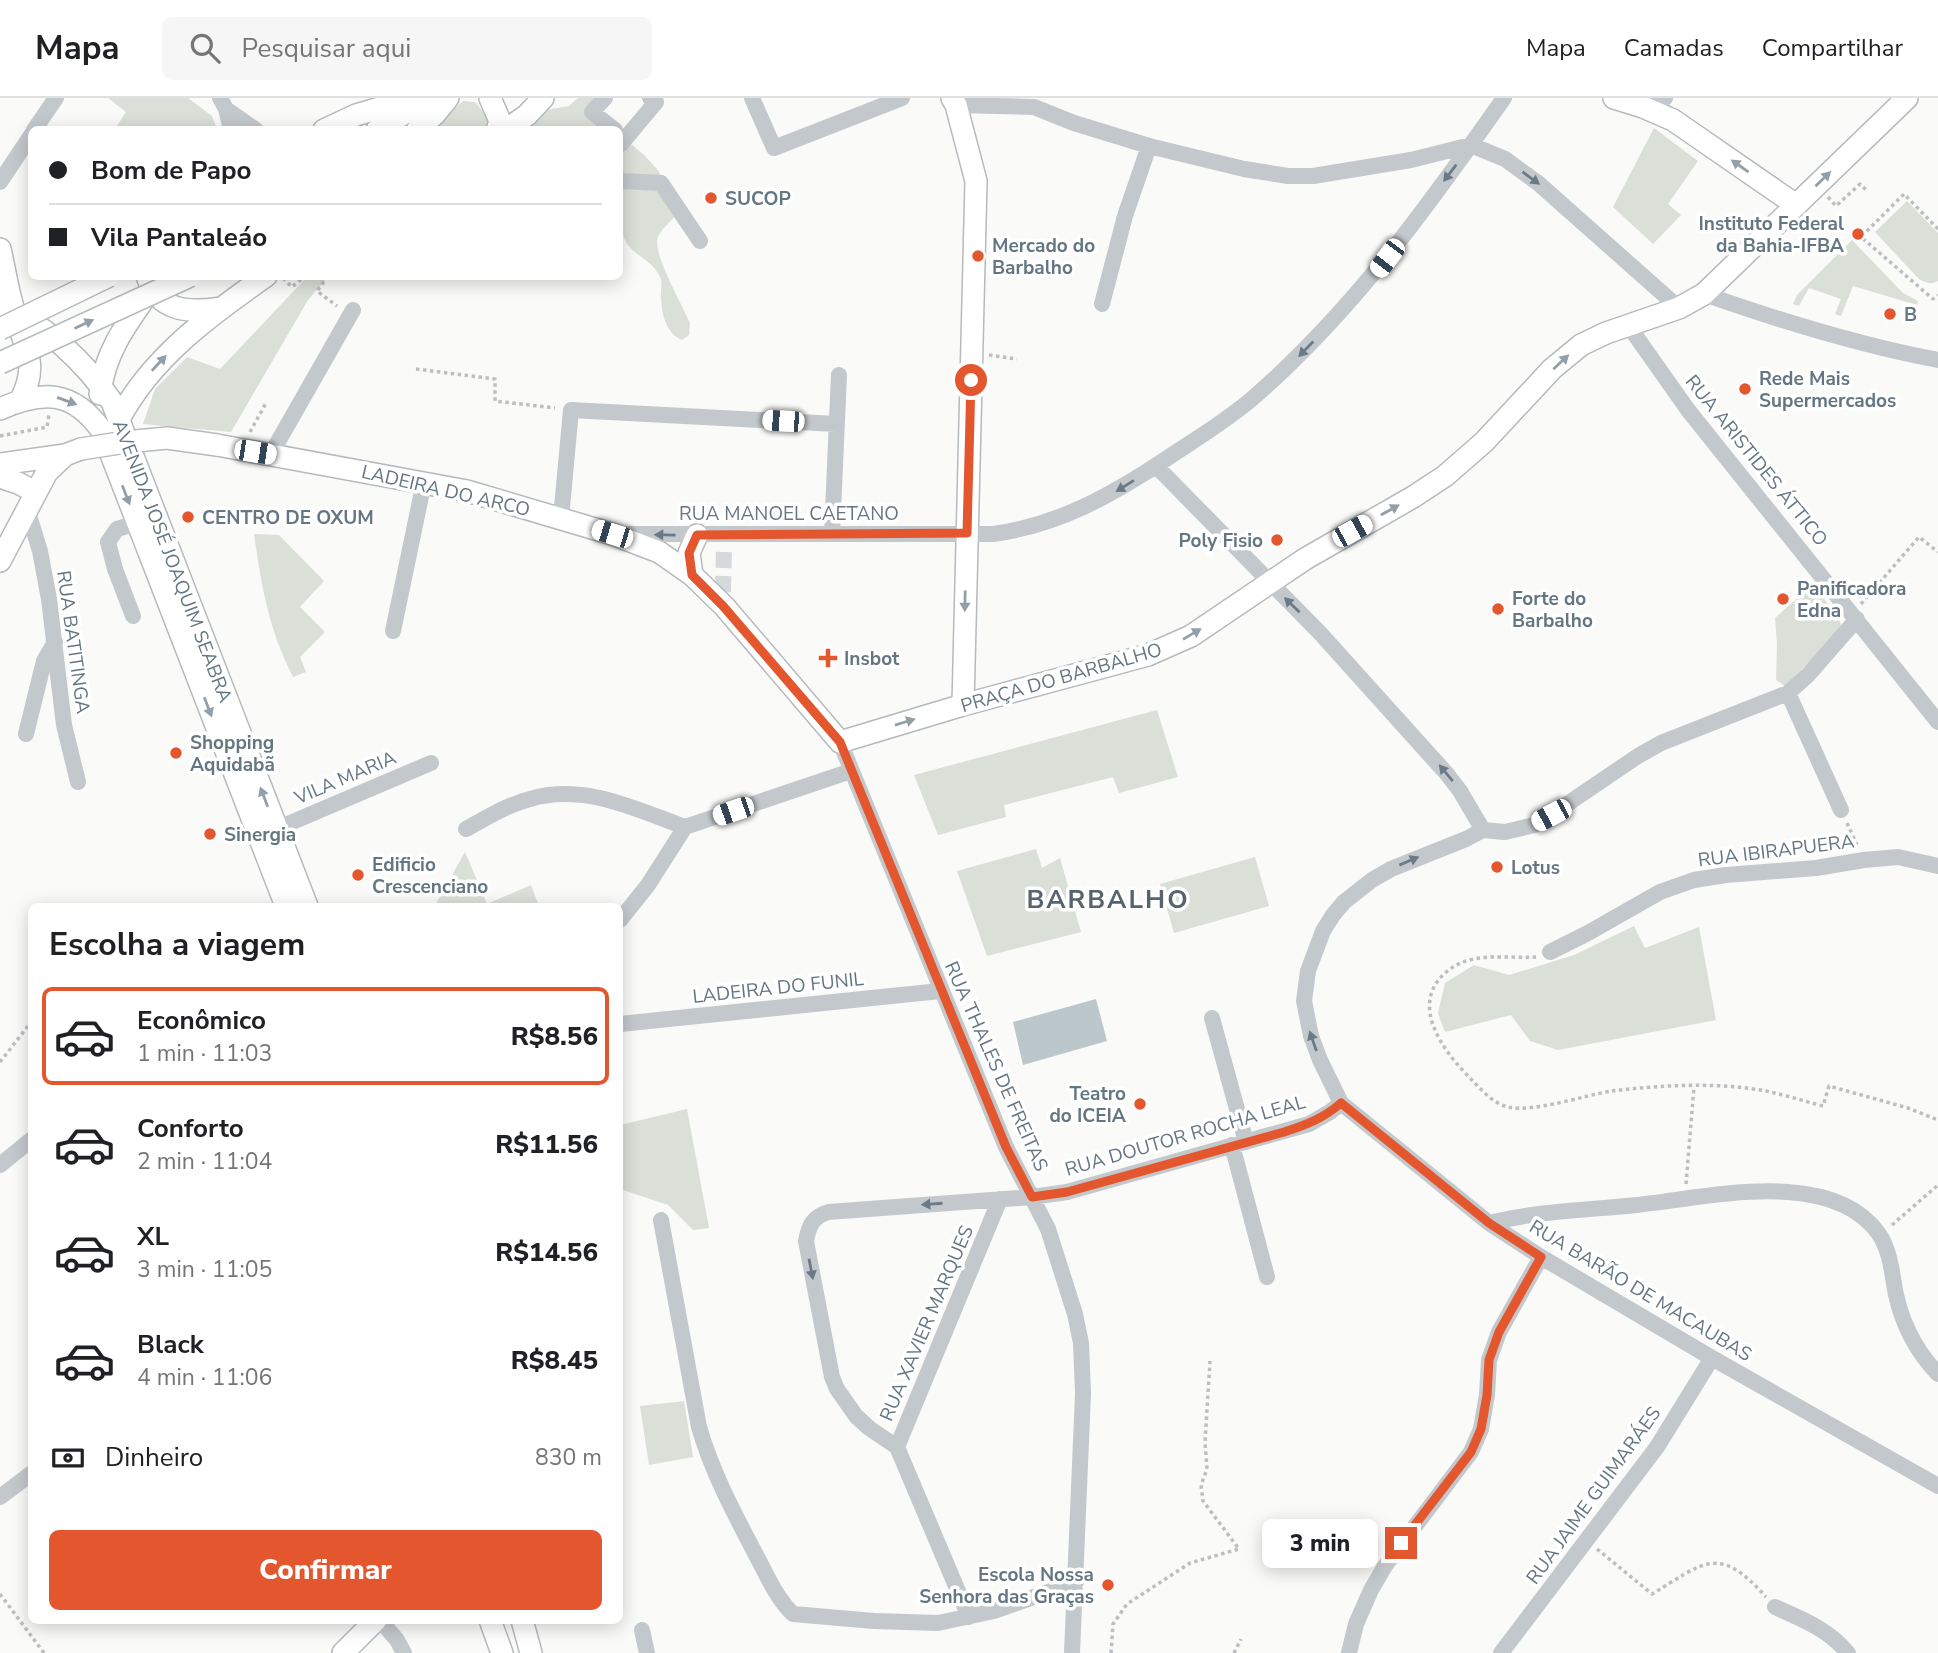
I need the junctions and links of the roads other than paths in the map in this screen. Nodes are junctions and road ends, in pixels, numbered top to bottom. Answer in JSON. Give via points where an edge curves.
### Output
{"nodes":[{"id":1,"x":56,"y":98,"type":"edge"},
{"id":2,"x":413,"y":98,"type":"edge"},
{"id":3,"x":430,"y":98,"type":"edge"},
{"id":4,"x":448,"y":98,"type":"edge"},
{"id":5,"x":490,"y":98,"type":"edge"},
{"id":6,"x":543,"y":98,"type":"edge"},
{"id":7,"x":605,"y":98,"type":"edge"},
{"id":8,"x":650,"y":98,"type":"edge"},
{"id":9,"x":752,"y":98,"type":"edge"},
{"id":10,"x":902,"y":98,"type":"edge"},
{"id":11,"x":1504,"y":98,"type":"edge"},
{"id":12,"x":1614,"y":98,"type":"edge"},
{"id":13,"x":1665,"y":98,"type":"edge"},
{"id":14,"x":1907,"y":98,"type":"edge"},
{"id":15,"x":954,"y":102,"type":"edge"},
{"id":16,"x":223,"y":103,"type":"edge"},
{"id":17,"x":1035,"y":103,"type":"edge"},
{"id":18,"x":1643,"y":107,"type":"junction"},
{"id":19,"x":37,"y":126,"type":"edge"},
{"id":20,"x":230,"y":126,"type":"edge"},
{"id":21,"x":251,"y":126,"type":"edge"},
{"id":22,"x":333,"y":126,"type":"edge"},
{"id":23,"x":383,"y":126,"type":"edge"},
{"id":24,"x":422,"y":126,"type":"edge"},
{"id":25,"x":498,"y":126,"type":"edge"},
{"id":26,"x":512,"y":126,"type":"edge"},
{"id":27,"x":608,"y":126,"type":"edge"},
{"id":28,"x":623,"y":133,"type":"edge"},
{"id":29,"x":28,"y":140,"type":"edge"},
{"id":30,"x":1471,"y":145,"type":"junction"},
{"id":31,"x":1149,"y":146,"type":"junction"},
{"id":32,"x":623,"y":181,"type":"edge"},
{"id":33,"x":0,"y":182,"type":"edge"},
{"id":34,"x":1796,"y":205,"type":"junction"},
{"id":35,"x":700,"y":241,"type":"dead end"},
{"id":36,"x":0,"y":249,"type":"edge"},
{"id":37,"x":99,"y":280,"type":"edge"},
{"id":38,"x":181,"y":280,"type":"edge"},
{"id":39,"x":260,"y":280,"type":"edge"},
{"id":40,"x":154,"y":281,"type":"edge"},
{"id":41,"x":1704,"y":294,"type":"junction"},
{"id":42,"x":1102,"y":304,"type":"dead end"},
{"id":43,"x":220,"y":308,"type":"junction"},
{"id":44,"x":1679,"y":308,"type":"junction"},
{"id":45,"x":352,"y":313,"type":"road end"},
{"id":46,"x":5,"y":318,"type":"edge"},
{"id":47,"x":1628,"y":325,"type":"junction"},
{"id":48,"x":1938,"y":360,"type":"edge"},
{"id":49,"x":0,"y":363,"type":"edge"},
{"id":50,"x":839,"y":375,"type":"dead end"},
{"id":51,"x":101,"y":386,"type":"junction"},
{"id":52,"x":21,"y":400,"type":"junction"},
{"id":53,"x":0,"y":409,"type":"edge"},
{"id":54,"x":835,"y":424,"type":"junction"},
{"id":55,"x":111,"y":425,"type":"junction"},
{"id":56,"x":74,"y":452,"type":"junction"},
{"id":57,"x":271,"y":454,"type":"junction"},
{"id":58,"x":0,"y":464,"type":"edge"},
{"id":59,"x":1156,"y":466,"type":"junction"},
{"id":60,"x":0,"y":477,"type":"edge"},
{"id":61,"x":424,"y":482,"type":"junction"},
{"id":62,"x":31,"y":500,"type":"junction"},
{"id":63,"x":561,"y":518,"type":"junction"},
{"id":64,"x":137,"y":523,"type":"junction"},
{"id":65,"x":967,"y":533,"type":"junction"},
{"id":66,"x":612,"y":534,"type":"junction"},
{"id":67,"x":832,"y":534,"type":"junction"},
{"id":68,"x":697,"y":535,"type":"junction"},
{"id":69,"x":0,"y":561,"type":"edge"},
{"id":70,"x":692,"y":575,"type":"junction"},
{"id":71,"x":1268,"y":583,"type":"junction"},
{"id":72,"x":133,"y":616,"type":"dead end"},
{"id":73,"x":1854,"y":616,"type":"junction"},
{"id":74,"x":393,"y":631,"type":"dead end"},
{"id":75,"x":55,"y":642,"type":"junction"},
{"id":76,"x":1788,"y":693,"type":"junction"},
{"id":77,"x":963,"y":705,"type":"junction"},
{"id":78,"x":1932,"y":710,"type":"edge"},
{"id":79,"x":1938,"y":722,"type":"edge"},
{"id":80,"x":26,"y":734,"type":"dead end"},
{"id":81,"x":840,"y":742,"type":"junction"},
{"id":82,"x":431,"y":763,"type":"dead end"},
{"id":83,"x":851,"y":771,"type":"junction"},
{"id":84,"x":78,"y":782,"type":"dead end"},
{"id":85,"x":1841,"y":810,"type":"road end"},
{"id":86,"x":685,"y":827,"type":"junction"},
{"id":87,"x":276,"y":829,"type":"junction"},
{"id":88,"x":466,"y":829,"type":"dead end"},
{"id":89,"x":1483,"y":830,"type":"junction"},
{"id":90,"x":1938,"y":866,"type":"edge"},
{"id":91,"x":285,"y":903,"type":"edge"},
{"id":92,"x":306,"y":903,"type":"edge"},
{"id":93,"x":623,"y":915,"type":"edge"},
{"id":94,"x":1550,"y":951,"type":"road end"},
{"id":95,"x":940,"y":991,"type":"junction"},
{"id":96,"x":1212,"y":1017,"type":"dead end"},
{"id":97,"x":623,"y":1024,"type":"edge"},
{"id":98,"x":1341,"y":1103,"type":"junction"},
{"id":99,"x":28,"y":1142,"type":"edge"},
{"id":100,"x":1239,"y":1144,"type":"junction"},
{"id":101,"x":0,"y":1165,"type":"edge"},
{"id":102,"x":1032,"y":1197,"type":"junction"},
{"id":103,"x":1000,"y":1199,"type":"junction"},
{"id":104,"x":661,"y":1220,"type":"dead end"},
{"id":105,"x":1489,"y":1223,"type":"junction"},
{"id":106,"x":1541,"y":1257,"type":"junction"},
{"id":107,"x":1267,"y":1277,"type":"dead end"},
{"id":108,"x":1712,"y":1358,"type":"junction"},
{"id":109,"x":1938,"y":1374,"type":"edge"},
{"id":110,"x":897,"y":1447,"type":"junction"},
{"id":111,"x":28,"y":1480,"type":"edge"},
{"id":112,"x":1938,"y":1486,"type":"edge"},
{"id":113,"x":0,"y":1497,"type":"edge"},
{"id":114,"x":1076,"y":1582,"type":"junction"},
{"id":115,"x":1774,"y":1607,"type":"road end"},
{"id":116,"x":970,"y":1617,"type":"junction"},
{"id":117,"x":374,"y":1624,"type":"edge"},
{"id":118,"x":382,"y":1624,"type":"edge"},
{"id":119,"x":484,"y":1624,"type":"edge"},
{"id":120,"x":491,"y":1624,"type":"edge"},
{"id":121,"x":523,"y":1624,"type":"edge"},
{"id":122,"x":642,"y":1630,"type":"dead end"},
{"id":123,"x":500,"y":1648,"type":"edge"},
{"id":124,"x":343,"y":1653,"type":"edge"},
{"id":125,"x":404,"y":1653,"type":"edge"},
{"id":126,"x":531,"y":1653,"type":"edge"},
{"id":127,"x":647,"y":1653,"type":"edge"},
{"id":128,"x":1072,"y":1653,"type":"edge"},
{"id":129,"x":1349,"y":1653,"type":"edge"},
{"id":130,"x":1501,"y":1653,"type":"edge"},
{"id":131,"x":1848,"y":1653,"type":"edge"}],
"edges":[{"from":1,"to":19,"type":"street"},
{"from":2,"to":22,"type":"main road"},
{"from":3,"to":23,"type":"main road"},
{"from":4,"to":24,"type":"main road"},
{"from":5,"to":25,"type":"main road"},
{"from":6,"to":26,"type":"main road"},
{"from":7,"to":27,"type":"street","via":[[592,112]]},
{"from":8,"to":28,"type":"street","via":[[656,102]]},
{"from":9,"to":10,"type":"street","via":[[774,148]]},
{"from":11,"to":30,"type":"street","name":"RUA MANOEL CAETANO"},
{"from":12,"to":18,"type":"main road"},
{"from":13,"to":18,"type":"street"},
{"from":34,"to":14,"type":"main road","name":"PRAÇA DO BARBALHO","one_way":true},
{"from":15,"to":17,"type":"street"},
{"from":15,"to":65,"type":"main road","via":[[976,181]]},
{"from":16,"to":20,"type":"street"},
{"from":16,"to":21,"type":"street"},
{"from":17,"to":31,"type":"street","via":[[1074,123]]},
{"from":34,"to":18,"type":"main road","one_way":true,"via":[[1673,120]]},
{"from":29,"to":33,"type":"street"},
{"from":30,"to":31,"type":"street","via":[[1313,176],[1244,170]]},
{"from":30,"to":44,"type":"street","one_way":true,"via":[[1505,159],[1538,183]]},
{"from":30,"to":59,"type":"street","name":"RUA MANOEL CAETANO","one_way":true,"via":[[1374,275],[1323,331],[1251,400]]},
{"from":31,"to":42,"type":"street"},
{"from":32,"to":35,"type":"street","via":[[661,183]]},
{"from":34,"to":41,"type":"main road","name":"PRAÇA DO BARBALHO"},
{"from":36,"to":46,"type":"main road"},
{"from":37,"to":46,"type":"main road","bridge":true},
{"from":49,"to":38,"type":"main road","one_way":true,"bridge":true},
{"from":39,"to":43,"type":"main road"},
{"from":40,"to":43,"type":"main road","via":[[176,309]]},
{"from":40,"to":51,"type":"main road","via":[[107,357]]},
{"from":41,"to":44,"type":"main road","name":"PRAÇA DO BARBALHO"},
{"from":41,"to":48,"type":"street","via":[[1810,329]]},
{"from":55,"to":43,"type":"main road","one_way":true,"via":[[164,357]]},
{"from":44,"to":47,"type":"main road","name":"PRAÇA DO BARBALHO"},
{"from":45,"to":57,"type":"street"},
{"from":46,"to":51,"type":"main road","name":"AVENIDA JOSÉ JOAQUIM SEABRA","via":[[55,340]]},
{"from":46,"to":52,"type":"main road","via":[[29,352],[29,385]]},
{"from":71,"to":47,"type":"main road","name":"PRAÇA DO BARBALHO","one_way":true,"via":[[1445,476],[1485,442],[1568,355]]},
{"from":47,"to":73,"type":"street","name":"RUA ARISTIDES ÁTTICO","via":[[1688,410]]},
{"from":50,"to":54,"type":"street"},
{"from":51,"to":55,"type":"main road","name":"AVENIDA JOSÉ JOAQUIM SEABRA"},
{"from":52,"to":53,"type":"main road","name":"AVENIDA JOSÉ JOAQUIM SEABRA"},
{"from":52,"to":55,"type":"main road","name":"AVENIDA JOSÉ JOAQUIM SEABRA","one_way":true,"via":[[62,398]]},
{"from":54,"to":63,"type":"street","via":[[571,410]]},
{"from":54,"to":67,"type":"street"},
{"from":55,"to":64,"type":"main road","name":"AVENIDA JOSÉ JOAQUIM SEABRA","one_way":true},
{"from":87,"to":55,"type":"main road","name":"AVENIDA JOSÉ JOAQUIM SEABRA","one_way":true},
{"from":56,"to":57,"type":"main road","name":"LADEIRA DO ARCO","bridge":true,"via":[[167,438]]},
{"from":56,"to":58,"type":"main road","name":"LADEIRA DO ARCO"},
{"from":56,"to":62,"type":"main road","via":[[47,472]]},
{"from":57,"to":61,"type":"main road","name":"LADEIRA DO ARCO"},
{"from":59,"to":65,"type":"street","name":"RUA MANOEL CAETANO","one_way":true,"via":[[1110,495],[1044,524],[993,534]]},
{"from":59,"to":71,"type":"street"},
{"from":60,"to":62,"type":"main road","via":[[18,483]]},
{"from":61,"to":63,"type":"main road","name":"LADEIRA DO ARCO"},
{"from":61,"to":74,"type":"street"},
{"from":62,"to":69,"type":"main road"},
{"from":62,"to":75,"type":"street","name":"RUA BATITINGA"},
{"from":63,"to":66,"type":"main road","name":"LADEIRA DO ARCO"},
{"from":64,"to":72,"type":"street","via":[[117,529],[108,542]]},
{"from":64,"to":91,"type":"main road","name":"AVENIDA JOSÉ JOAQUIM SEABRA","one_way":true},
{"from":65,"to":67,"type":"street","name":"RUA MANOEL CAETANO"},
{"from":65,"to":77,"type":"main road","one_way":true},
{"from":68,"to":66,"type":"street","name":"RUA MANOEL CAETANO","one_way":true},
{"from":66,"to":70,"type":"main road","name":"LADEIRA DO ARCO","via":[[659,552]]},
{"from":67,"to":68,"type":"street","name":"RUA MANOEL CAETANO","via":[[724,540]]},
{"from":68,"to":70,"type":"main road","via":[[689,553]]},
{"from":70,"to":81,"type":"main road","name":"LADEIRA DO ARCO","via":[[723,599]]},
{"from":77,"to":71,"type":"main road","name":"PRAÇA DO BARBALHO","one_way":true,"via":[[1148,655],[1191,636]]},
{"from":89,"to":71,"type":"street","one_way":true,"via":[[1447,774],[1320,633]]},
{"from":73,"to":76,"type":"street"},
{"from":73,"to":78,"type":"street","name":"RUA ARISTIDES ÁTTICO"},
{"from":75,"to":80,"type":"street","via":[[44,661]]},
{"from":75,"to":84,"type":"street","name":"RUA BATITINGA","via":[[64,725]]},
{"from":76,"to":85,"type":"street"},
{"from":76,"to":89,"type":"street","via":[[1649,749],[1534,825],[1505,832]]},
{"from":81,"to":77,"type":"main road","name":"PRAÇA DO BARBALHO","one_way":true},
{"from":78,"to":79,"type":"street","name":"RUA ARISTIDES ÁTTICO"},
{"from":81,"to":83,"type":"street","name":"RUA THALES DE FREITAS"},
{"from":82,"to":87,"type":"street","name":"VILA MARIA"},
{"from":83,"to":86,"type":"street"},
{"from":83,"to":95,"type":"street","name":"RUA THALES DE FREITAS"},
{"from":86,"to":88,"type":"street","via":[[607,799],[579,794],[530,799]]},
{"from":86,"to":93,"type":"street"},
{"from":87,"to":92,"type":"main road","name":"AVENIDA JOSÉ JOAQUIM SEABRA"},
{"from":98,"to":89,"type":"street","one_way":true,"via":[[1315,1048],[1304,1001],[1308,971],[1323,931],[1344,902],[1372,880]]},
{"from":90,"to":94,"type":"street","name":"RUA IBIRAPUERA","via":[[1898,856],[1694,880],[1660,892]]},
{"from":95,"to":97,"type":"street","name":"LADEIRA DO FUNIL"},
{"from":95,"to":102,"type":"street","name":"RUA THALES DE FREITAS"},
{"from":96,"to":100,"type":"street"},
{"from":98,"to":100,"type":"street","name":"RUA DOUTOR ROCHA LEAL","via":[[1309,1124]]},
{"from":98,"to":105,"type":"street","name":"RUA BARÃO DE MACAUBAS"},
{"from":99,"to":101,"type":"street"},
{"from":100,"to":102,"type":"street","name":"RUA DOUTOR ROCHA LEAL","via":[[1067,1192]]},
{"from":100,"to":107,"type":"street"},
{"from":102,"to":103,"type":"street","name":"RUA DOUTOR ROCHA LEAL"},
{"from":102,"to":114,"type":"street","name":"RUA THALES DE FREITAS","via":[[1048,1229],[1081,1343]]},
{"from":103,"to":110,"type":"street","name":"RUA XAVIER MARQUES"},
{"from":103,"to":110,"type":"street","name":"RUA DOUTOR ROCHA LEAL","one_way":true,"via":[[828,1212],[812,1221],[806,1241],[832,1377],[856,1416]]},
{"from":104,"to":116,"type":"street","via":[[707,1455],[784,1606],[805,1616],[885,1622],[938,1623]]},
{"from":105,"to":106,"type":"street","name":"RUA BARÃO DE MACAUBAS"},
{"from":105,"to":109,"type":"street","via":[[1540,1213],[1742,1192],[1799,1193],[1828,1200],[1863,1217],[1880,1236],[1903,1323],[1920,1354]]},
{"from":106,"to":108,"type":"street","name":"RUA BARÃO DE MACAUBAS"},
{"from":106,"to":129,"type":"street","via":[[1499,1332],[1489,1360],[1481,1429],[1471,1452],[1385,1566],[1356,1624]]},
{"from":108,"to":112,"type":"street","name":"RUA BARÃO DE MACAUBAS"},
{"from":108,"to":130,"type":"street","name":"RUA JAIME GUIMARÁES","via":[[1657,1447]]},
{"from":110,"to":116,"type":"street","name":"RUA XAVIER MARQUES"},
{"from":111,"to":113,"type":"street"},
{"from":114,"to":116,"type":"street"},
{"from":114,"to":128,"type":"street","name":"RUA THALES DE FREITAS"},
{"from":115,"to":131,"type":"street","via":[[1810,1622],[1834,1637]]},
{"from":117,"to":124,"type":"main road"},
{"from":118,"to":125,"type":"street"},
{"from":119,"to":123,"type":"main road"},
{"from":120,"to":123,"type":"main road"},
{"from":121,"to":126,"type":"main road"},
{"from":122,"to":127,"type":"street"}]}
